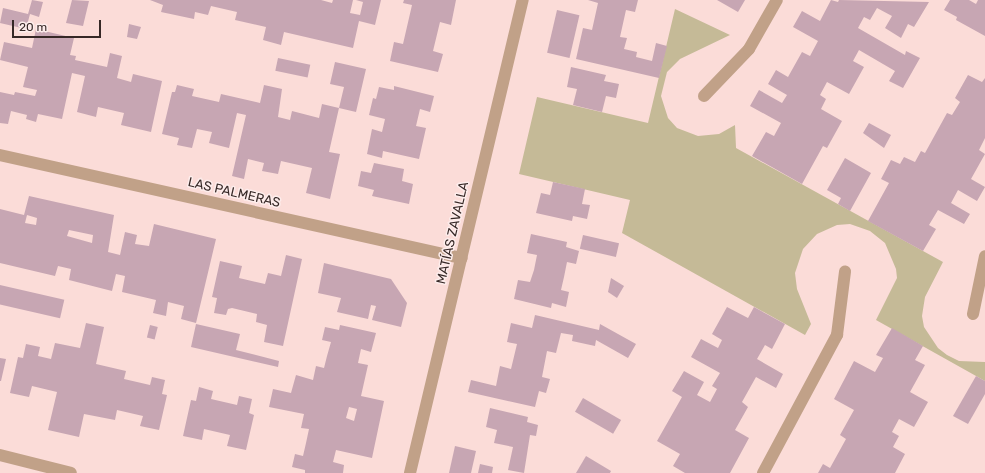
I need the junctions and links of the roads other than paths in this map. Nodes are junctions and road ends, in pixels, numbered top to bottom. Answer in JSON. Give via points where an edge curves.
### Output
{"nodes":[{"id":1,"x":523,"y":0,"type":"edge"},
{"id":2,"x":776,"y":0,"type":"edge"},
{"id":3,"x":704,"y":96,"type":"dead end"},
{"id":4,"x":0,"y":155,"type":"edge"},
{"id":5,"x":985,"y":256,"type":"edge"},
{"id":6,"x":462,"y":258,"type":"junction"},
{"id":7,"x":845,"y":272,"type":"dead end"},
{"id":8,"x":973,"y":314,"type":"dead end"},
{"id":9,"x":0,"y":456,"type":"edge"},
{"id":10,"x":71,"y":473,"type":"edge"},
{"id":11,"x":410,"y":473,"type":"edge"},
{"id":12,"x":763,"y":473,"type":"edge"}],
"edges":[{"from":1,"to":6,"type":"street","name":"MATÍAS ZAVALLA"},
{"from":2,"to":3,"type":"street","via":[[749,49]]},
{"from":4,"to":6,"type":"street","name":"LAS PALMERAS"},
{"from":5,"to":8,"type":"street"},
{"from":6,"to":11,"type":"street","name":"MATÍAS ZAVALLA"},
{"from":7,"to":12,"type":"street","via":[[837,335]]},
{"from":9,"to":10,"type":"street"}]}
